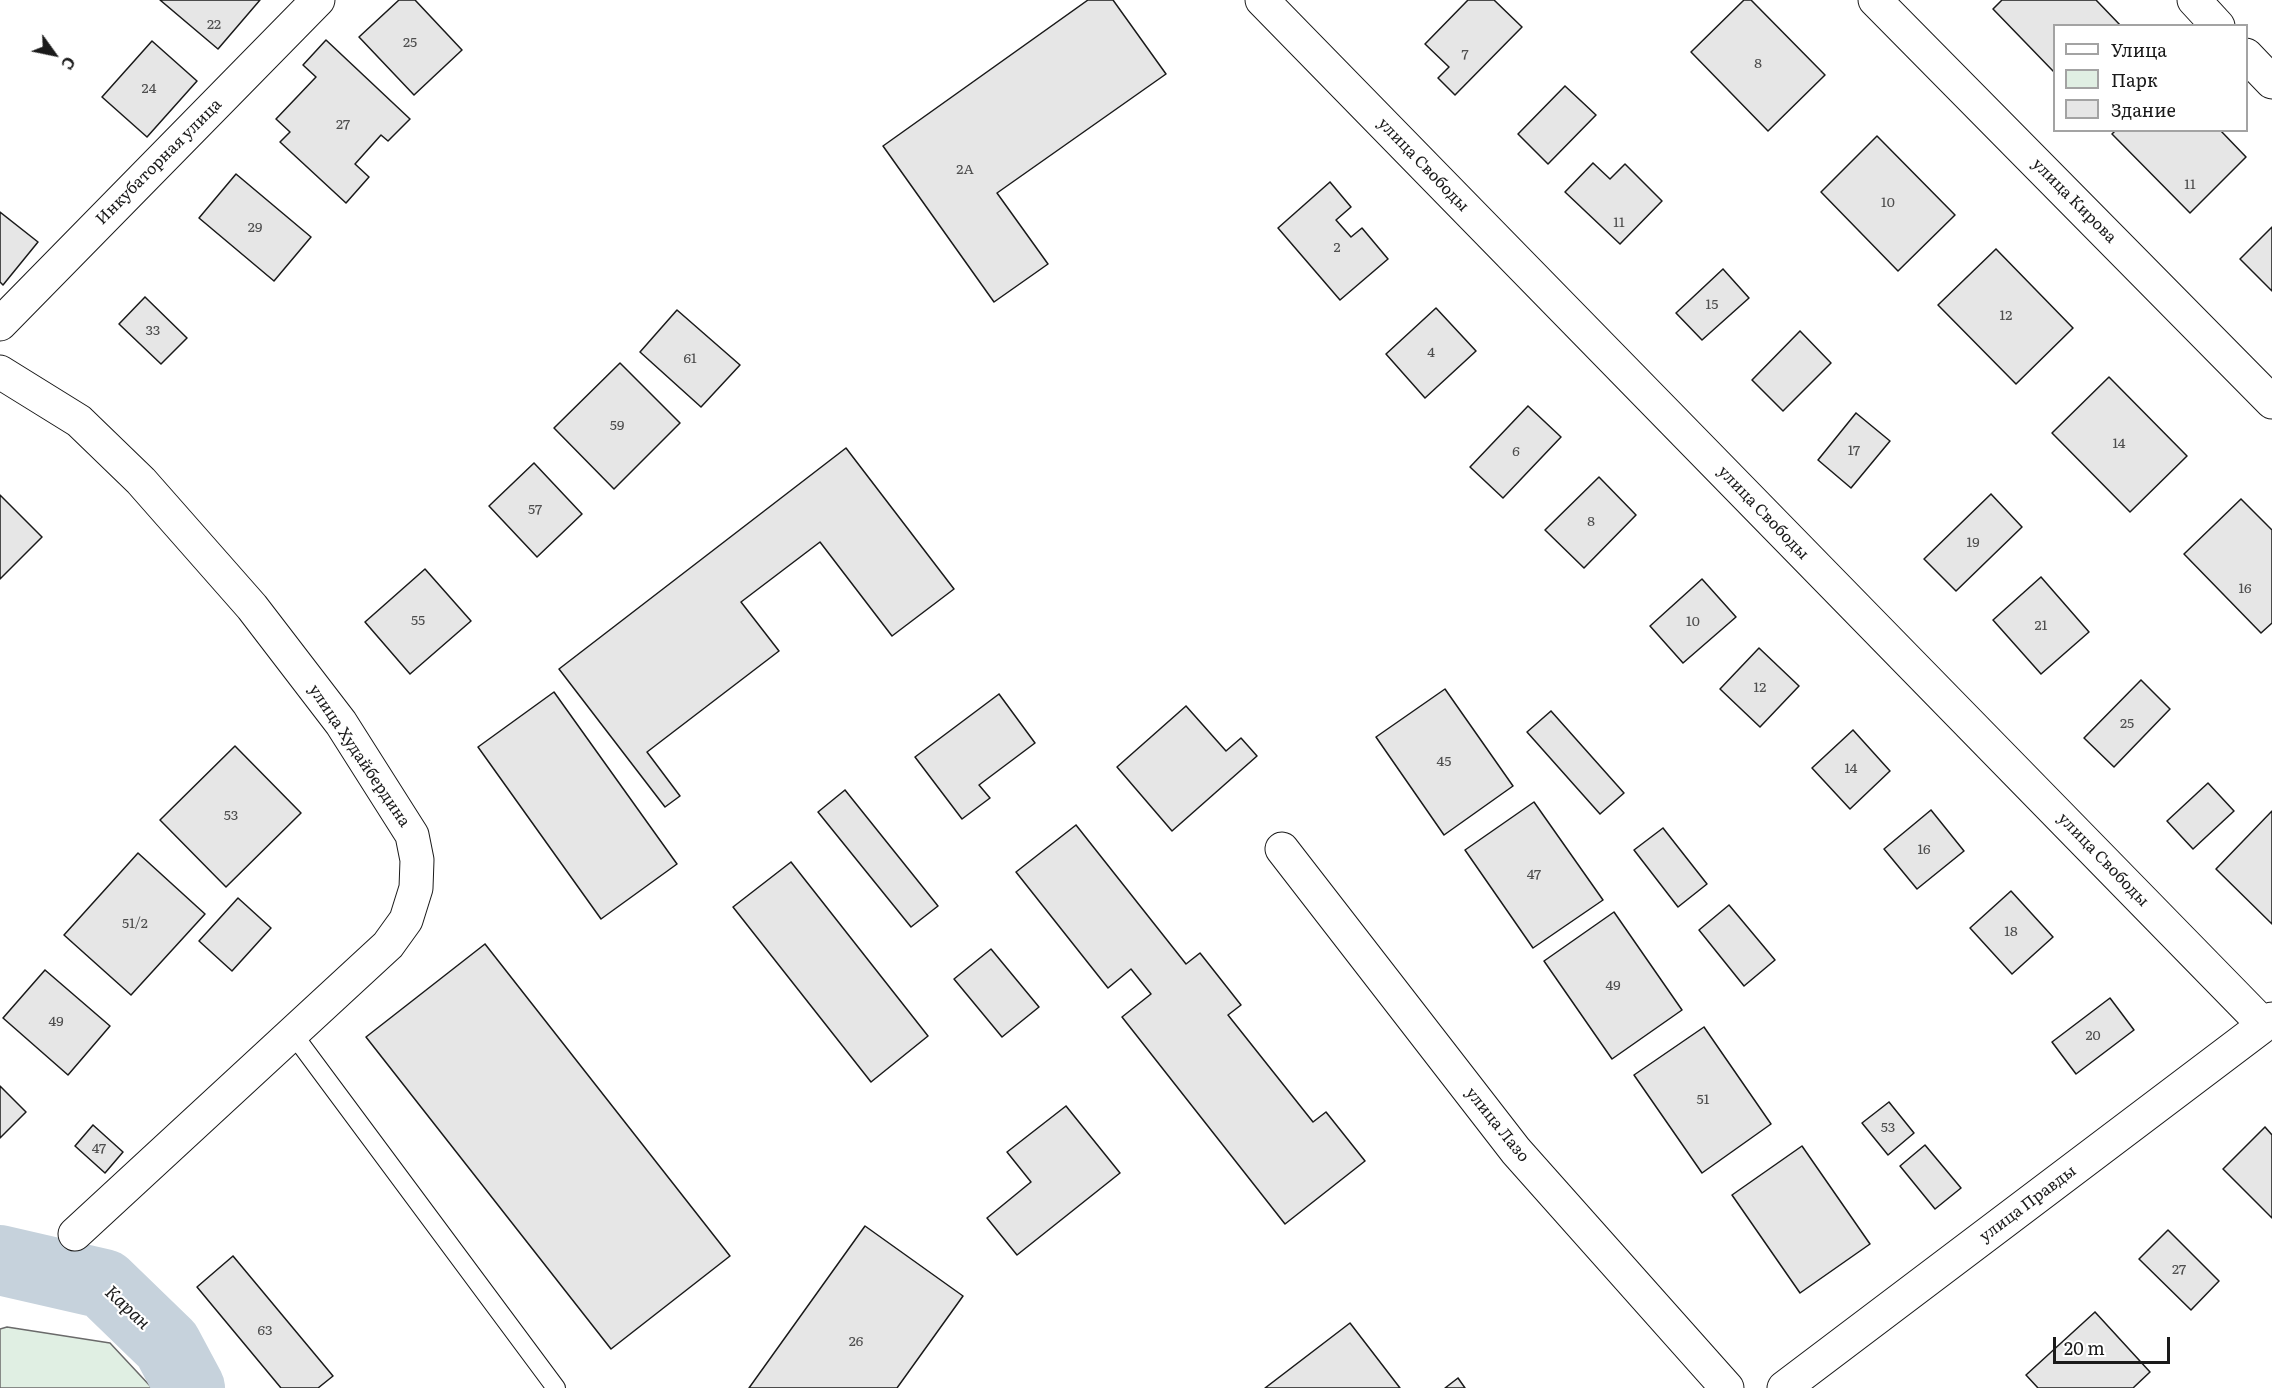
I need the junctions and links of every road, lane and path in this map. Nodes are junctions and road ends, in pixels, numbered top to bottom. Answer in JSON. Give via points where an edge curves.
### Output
{"nodes":[{"id":1,"x":318,"y":0,"type":"edge"},
{"id":2,"x":1262,"y":0,"type":"edge"},
{"id":3,"x":1875,"y":0,"type":"edge"},
{"id":4,"x":2194,"y":0,"type":"edge"},
{"id":5,"x":2216,"y":24,"type":"edge"},
{"id":6,"x":2248,"y":56,"type":"edge"},
{"id":7,"x":2272,"y":82,"type":"edge"},
{"id":8,"x":0,"y":324,"type":"edge"},
{"id":9,"x":0,"y":372,"type":"edge"},
{"id":10,"x":2272,"y":402,"type":"edge"},
{"id":11,"x":1282,"y":849,"type":"dead end"},
{"id":12,"x":2268,"y":1022,"type":"edge"},
{"id":13,"x":293,"y":1034,"type":"junction"},
{"id":14,"x":75,"y":1234,"type":"dead end"},
{"id":15,"x":556,"y":1388,"type":"edge"},
{"id":16,"x":1727,"y":1388,"type":"edge"},
{"id":17,"x":1784,"y":1388,"type":"edge"}],
"edges":[{"from":1,"to":8,"type":"street","name":"Инкубаторная улица"},
{"from":2,"to":12,"type":"street","name":"улица Свободы"},
{"from":3,"to":10,"type":"street","name":"улица Кирова"},
{"from":4,"to":5,"type":"street"},
{"from":6,"to":7,"type":"street"},
{"from":9,"to":13,"type":"street","name":"улица Худайбердина","via":[[79,421],[141,481],[252,607],[341,723],[412,835],[417,860],[416,888],[406,920],[388,945]]},
{"from":11,"to":16,"type":"street","name":"улица Лазо","via":[[1516,1151]]},
{"from":12,"to":17,"type":"street","name":"улица Правды"},
{"from":13,"to":14,"type":"street","name":"улица Худайбердина"},
{"from":13,"to":15,"type":"lane"}]}
